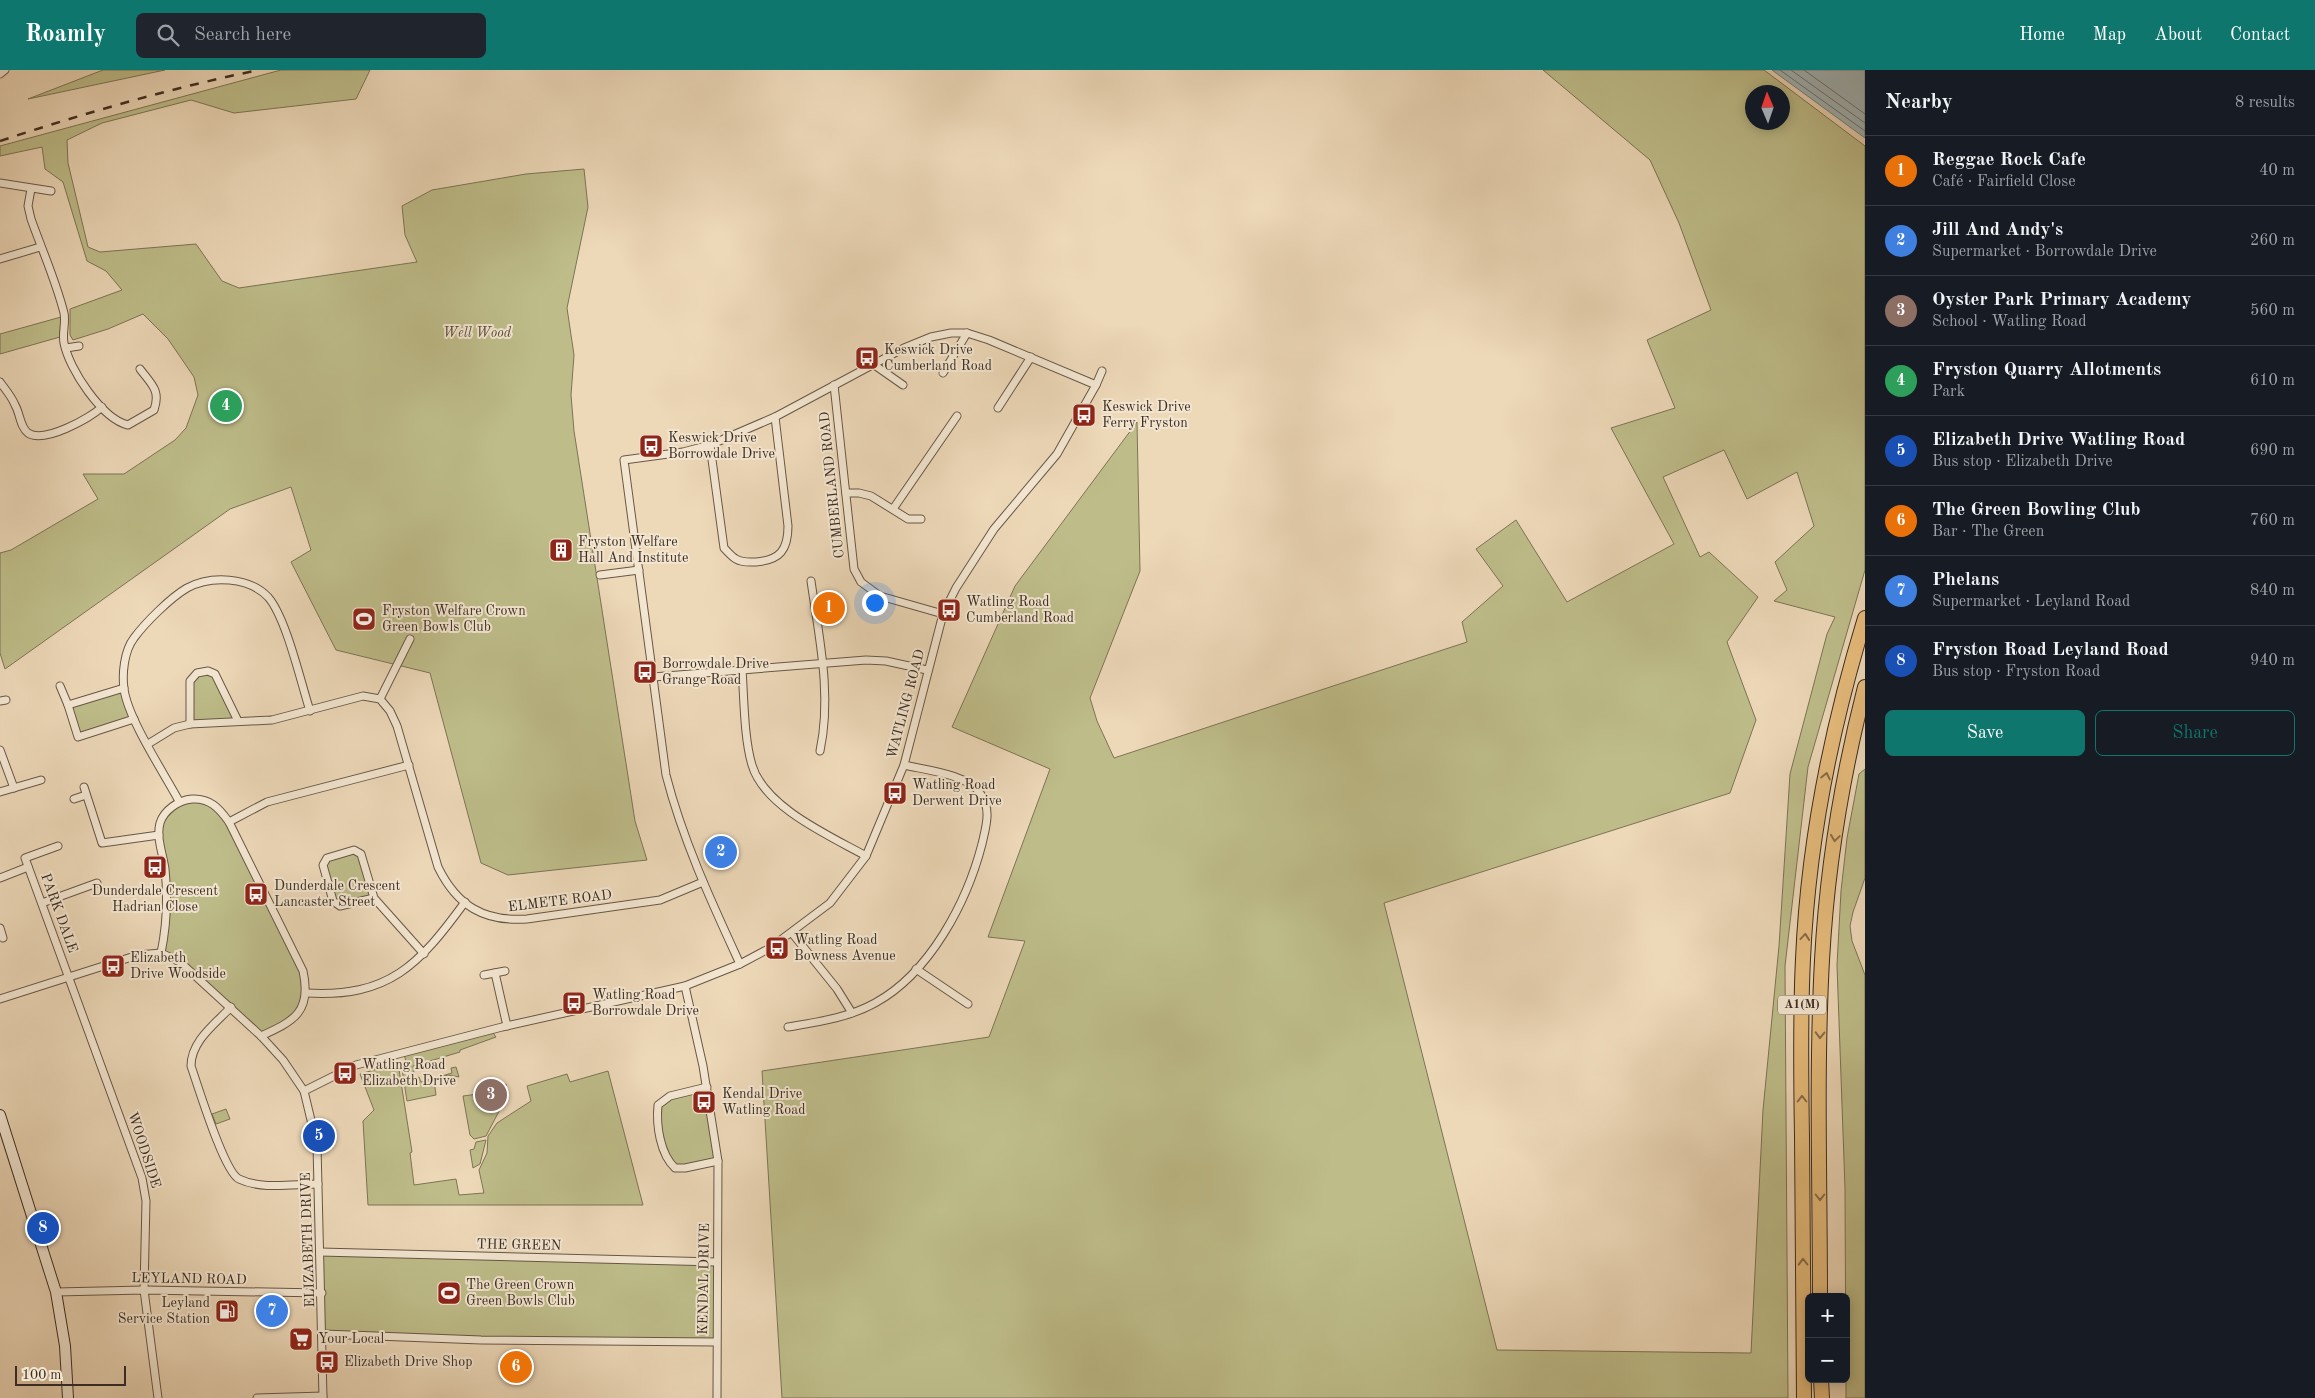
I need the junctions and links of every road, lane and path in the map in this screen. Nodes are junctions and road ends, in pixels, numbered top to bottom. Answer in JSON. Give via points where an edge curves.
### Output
{"nodes":[{"id":1,"x":4,"y":70,"type":"edge"},
{"id":2,"x":0,"y":74,"type":"edge"},
{"id":3,"x":0,"y":183,"type":"edge"},
{"id":4,"x":30,"y":189,"type":"junction"},
{"id":5,"x":51,"y":191,"type":"dead end"},
{"id":6,"x":40,"y":247,"type":"junction"},
{"id":7,"x":0,"y":259,"type":"edge"},
{"id":8,"x":967,"y":334,"type":"junction"},
{"id":9,"x":79,"y":346,"type":"dead end"},
{"id":10,"x":66,"y":348,"type":"junction"},
{"id":11,"x":1031,"y":357,"type":"junction"},
{"id":12,"x":873,"y":364,"type":"junction"},
{"id":13,"x":140,"y":369,"type":"dead end"},
{"id":14,"x":1102,"y":371,"type":"dead end"},
{"id":15,"x":943,"y":373,"type":"dead end"},
{"id":16,"x":0,"y":382,"type":"edge"},
{"id":17,"x":834,"y":385,"type":"junction"},
{"id":18,"x":903,"y":385,"type":"dead end"},
{"id":19,"x":1096,"y":385,"type":"junction"},
{"id":20,"x":102,"y":407,"type":"junction"},
{"id":21,"x":998,"y":408,"type":"dead end"},
{"id":22,"x":957,"y":416,"type":"dead end"},
{"id":23,"x":775,"y":417,"type":"junction"},
{"id":24,"x":710,"y":446,"type":"junction"},
{"id":25,"x":846,"y":493,"type":"junction"},
{"id":26,"x":893,"y":510,"type":"junction"},
{"id":27,"x":921,"y":519,"type":"dead end"},
{"id":28,"x":639,"y":570,"type":"junction"},
{"id":29,"x":600,"y":575,"type":"dead end"},
{"id":30,"x":811,"y":581,"type":"dead end"},
{"id":31,"x":943,"y":614,"type":"junction"},
{"id":32,"x":1865,"y":618,"type":"edge"},
{"id":33,"x":410,"y":639,"type":"dead end"},
{"id":34,"x":822,"y":663,"type":"junction"},
{"id":35,"x":742,"y":670,"type":"junction"},
{"id":36,"x":927,"y":670,"type":"junction"},
{"id":37,"x":653,"y":677,"type":"junction"},
{"id":38,"x":60,"y":686,"type":"dead end"},
{"id":39,"x":124,"y":688,"type":"junction"},
{"id":40,"x":1865,"y":688,"type":"edge"},
{"id":41,"x":380,"y":698,"type":"junction"},
{"id":42,"x":68,"y":705,"type":"junction"},
{"id":43,"x":310,"y":711,"type":"junction"},
{"id":44,"x":134,"y":719,"type":"junction"},
{"id":45,"x":238,"y":721,"type":"junction"},
{"id":46,"x":190,"y":724,"type":"junction"},
{"id":47,"x":148,"y":744,"type":"junction"},
{"id":48,"x":0,"y":750,"type":"edge"},
{"id":49,"x":820,"y":752,"type":"dead end"},
{"id":50,"x":409,"y":765,"type":"junction"},
{"id":51,"x":904,"y":765,"type":"junction"},
{"id":52,"x":41,"y":780,"type":"dead end"},
{"id":53,"x":84,"y":787,"type":"dead end"},
{"id":54,"x":14,"y":788,"type":"junction"},
{"id":55,"x":0,"y":792,"type":"edge"},
{"id":56,"x":86,"y":795,"type":"junction"},
{"id":57,"x":74,"y":799,"type":"dead end"},
{"id":58,"x":180,"y":801,"type":"junction"},
{"id":59,"x":229,"y":822,"type":"junction"},
{"id":60,"x":159,"y":834,"type":"junction"},
{"id":61,"x":58,"y":846,"type":"dead end"},
{"id":62,"x":866,"y":856,"type":"junction"},
{"id":63,"x":28,"y":867,"type":"junction"},
{"id":64,"x":0,"y":878,"type":"edge"},
{"id":65,"x":703,"y":882,"type":"junction"},
{"id":66,"x":97,"y":883,"type":"dead end"},
{"id":67,"x":374,"y":898,"type":"junction"},
{"id":68,"x":466,"y":902,"type":"junction"},
{"id":69,"x":42,"y":903,"type":"junction"},
{"id":70,"x":0,"y":928,"type":"edge"},
{"id":71,"x":792,"y":933,"type":"junction"},
{"id":72,"x":4,"y":938,"type":"dead end"},
{"id":73,"x":161,"y":953,"type":"junction"},
{"id":74,"x":424,"y":954,"type":"junction"},
{"id":75,"x":740,"y":964,"type":"junction"},
{"id":76,"x":916,"y":969,"type":"junction"},
{"id":77,"x":505,"y":971,"type":"dead end"},
{"id":78,"x":495,"y":973,"type":"junction"},
{"id":79,"x":484,"y":975,"type":"dead end"},
{"id":80,"x":69,"y":977,"type":"junction"},
{"id":81,"x":685,"y":986,"type":"junction"},
{"id":82,"x":306,"y":993,"type":"junction"},
{"id":83,"x":0,"y":999,"type":"edge"},
{"id":84,"x":968,"y":1004,"type":"dead end"},
{"id":85,"x":231,"y":1007,"type":"junction"},
{"id":86,"x":852,"y":1013,"type":"junction"},
{"id":87,"x":507,"y":1026,"type":"junction"},
{"id":88,"x":788,"y":1027,"type":"dead end"},
{"id":89,"x":261,"y":1036,"type":"junction"},
{"id":90,"x":707,"y":1087,"type":"junction"},
{"id":91,"x":304,"y":1092,"type":"junction"},
{"id":92,"x":0,"y":1115,"type":"edge"},
{"id":93,"x":718,"y":1161,"type":"junction"},
{"id":94,"x":318,"y":1184,"type":"junction"},
{"id":95,"x":320,"y":1252,"type":"junction"},
{"id":96,"x":717,"y":1262,"type":"junction"},
{"id":97,"x":144,"y":1290,"type":"junction"},
{"id":98,"x":56,"y":1292,"type":"junction"},
{"id":99,"x":322,"y":1293,"type":"junction"},
{"id":100,"x":1820,"y":1293,"type":"edge"},
{"id":101,"x":323,"y":1334,"type":"junction"},
{"id":102,"x":716,"y":1342,"type":"junction"},
{"id":103,"x":1822,"y":1383,"type":"edge"},
{"id":104,"x":323,"y":1397,"type":"edge"},
{"id":105,"x":68,"y":1398,"type":"edge"},
{"id":106,"x":158,"y":1398,"type":"edge"},
{"id":107,"x":257,"y":1398,"type":"edge"},
{"id":108,"x":717,"y":1398,"type":"edge"},
{"id":109,"x":1804,"y":1398,"type":"edge"},
{"id":110,"x":1822,"y":1398,"type":"edge"}],
"edges":[{"from":1,"to":2,"type":"street"},
{"from":3,"to":4,"type":"street"},
{"from":4,"to":5,"type":"street"},
{"from":4,"to":6,"type":"street","via":[[28,206]]},
{"from":6,"to":7,"type":"street"},
{"from":6,"to":10,"type":"street","via":[[64,312]]},
{"from":8,"to":11,"type":"street"},
{"from":8,"to":12,"type":"street","via":[[931,337]]},
{"from":8,"to":15,"type":"street"},
{"from":9,"to":10,"type":"street"},
{"from":10,"to":20,"type":"street","via":[[76,374]]},
{"from":11,"to":19,"type":"street"},
{"from":11,"to":21,"type":"street"},
{"from":12,"to":17,"type":"street"},
{"from":12,"to":18,"type":"street"},
{"from":13,"to":20,"type":"street","via":[[155,390],[158,399],[154,410],[128,425],[120,423]]},
{"from":14,"to":19,"type":"street","name":"WATLING ROAD"},
{"from":16,"to":20,"type":"street","via":[[15,404],[24,428],[36,436],[81,422]]},
{"from":17,"to":23,"type":"street"},
{"from":17,"to":25,"type":"street","name":"CUMBERLAND ROAD"},
{"from":19,"to":31,"type":"street","name":"WATLING ROAD","via":[[1057,454],[994,529]]},
{"from":22,"to":26,"type":"street"},
{"from":23,"to":24,"type":"street"},
{"from":23,"to":24,"type":"street","via":[[788,540],[783,551],[772,559],[746,562],[736,559],[724,548]]},
{"from":24,"to":28,"type":"street","via":[[624,460]]},
{"from":25,"to":26,"type":"street","via":[[871,496]]},
{"from":25,"to":31,"type":"street","name":"CUMBERLAND ROAD","via":[[854,569],[861,582],[880,596]]},
{"from":26,"to":27,"type":"street","via":[[908,519]]},
{"from":28,"to":29,"type":"street"},
{"from":28,"to":37,"type":"street"},
{"from":30,"to":34,"type":"street"},
{"from":31,"to":36,"type":"street","name":"WATLING ROAD"},
{"from":109,"to":32,"type":"highway","number":"A1(M)","one_way":true,"via":[[1803,958],[1823,790],[1837,721]]},
{"from":33,"to":41,"type":"street"},
{"from":34,"to":35,"type":"street"},
{"from":34,"to":36,"type":"street","via":[[886,661]]},
{"from":34,"to":49,"type":"street","via":[[825,713]]},
{"from":35,"to":37,"type":"street"},
{"from":35,"to":62,"type":"street","via":[[752,765],[761,785],[814,828]]},
{"from":36,"to":51,"type":"street","name":"WATLING ROAD"},
{"from":37,"to":65,"type":"street","via":[[666,775]]},
{"from":38,"to":42,"type":"street"},
{"from":39,"to":42,"type":"street"},
{"from":39,"to":43,"type":"street","via":[[126,658],[133,639],[187,588],[206,581],[229,580],[251,585],[268,596],[279,612]]},
{"from":39,"to":44,"type":"street","via":[[126,703]]},
{"from":40,"to":100,"type":"highway","number":"A1(M)","one_way":true,"via":[[1836,828],[1822,960]]},
{"from":41,"to":43,"type":"street","via":[[363,696]]},
{"from":41,"to":50,"type":"street","name":"ELMETE ROAD","via":[[397,726]]},
{"from":42,"to":44,"type":"street","via":[[78,736]]},
{"from":43,"to":45,"type":"street","via":[[272,720]]},
{"from":44,"to":47,"type":"street"},
{"from":45,"to":46,"type":"street"},
{"from":45,"to":46,"type":"street","via":[[215,674],[208,671],[197,672],[190,681]]},
{"from":46,"to":47,"type":"street","via":[[174,728]]},
{"from":47,"to":58,"type":"street"},
{"from":48,"to":54,"type":"street"},
{"from":50,"to":59,"type":"street","via":[[267,802]]},
{"from":50,"to":68,"type":"street","name":"ELMETE ROAD","via":[[438,867],[454,892]]},
{"from":51,"to":62,"type":"street","name":"WATLING ROAD"},
{"from":51,"to":76,"type":"street","via":[[959,778],[973,786],[987,806],[988,818],[978,860],[963,900],[946,930]]},
{"from":52,"to":54,"type":"street"},
{"from":53,"to":56,"type":"street"},
{"from":54,"to":55,"type":"street"},
{"from":56,"to":57,"type":"street"},
{"from":56,"to":60,"type":"street","via":[[102,843]]},
{"from":58,"to":59,"type":"street","via":[[213,803]]},
{"from":58,"to":60,"type":"street","via":[[160,822]]},
{"from":59,"to":82,"type":"street","via":[[303,971]]},
{"from":60,"to":73,"type":"street","via":[[167,903]]},
{"from":61,"to":63,"type":"street","name":"PARK DALE","via":[[25,858]]},
{"from":62,"to":71,"type":"street","name":"WATLING ROAD","via":[[830,903]]},
{"from":63,"to":64,"type":"street"},
{"from":63,"to":69,"type":"street","name":"PARK DALE"},
{"from":65,"to":68,"type":"street","name":"ELMETE ROAD","via":[[660,900],[527,919],[505,920],[490,916]]},
{"from":65,"to":75,"type":"street"},
{"from":66,"to":69,"type":"street"},
{"from":67,"to":67,"type":"street","via":[[361,854],[354,850],[327,858],[322,865],[333,901],[340,906]]},
{"from":67,"to":74,"type":"street"},
{"from":68,"to":74,"type":"street"},
{"from":69,"to":80,"type":"street","name":"PARK DALE"},
{"from":70,"to":72,"type":"street"},
{"from":71,"to":75,"type":"street","name":"WATLING ROAD"},
{"from":71,"to":86,"type":"street"},
{"from":73,"to":80,"type":"street","via":[[138,955]]},
{"from":73,"to":85,"type":"street","name":"ELIZABETH DRIVE","via":[[180,962]]},
{"from":74,"to":82,"type":"street","via":[[390,980],[372,987],[353,992]]},
{"from":75,"to":81,"type":"street","name":"WATLING ROAD"},
{"from":76,"to":84,"type":"street"},
{"from":76,"to":86,"type":"street","via":[[876,1003]]},
{"from":77,"to":78,"type":"street"},
{"from":78,"to":79,"type":"street"},
{"from":78,"to":87,"type":"street"},
{"from":80,"to":83,"type":"street"},
{"from":80,"to":97,"type":"street","name":"WOODSIDE","via":[[142,1178],[146,1201]]},
{"from":81,"to":87,"type":"street","name":"WATLING ROAD"},
{"from":81,"to":90,"type":"street","name":"KENDAL DRIVE"},
{"from":82,"to":89,"type":"street","via":[[299,1013],[290,1023]]},
{"from":85,"to":89,"type":"street","name":"ELIZABETH DRIVE"},
{"from":85,"to":94,"type":"street","via":[[195,1047],[191,1059],[226,1162],[236,1178],[250,1183]]},
{"from":86,"to":88,"type":"street"},
{"from":87,"to":91,"type":"street","name":"WATLING ROAD","via":[[356,1065]]},
{"from":89,"to":91,"type":"street","name":"ELIZABETH DRIVE","via":[[283,1060]]},
{"from":90,"to":93,"type":"street","name":"KENDAL DRIVE"},
{"from":90,"to":93,"type":"street","via":[[670,1096],[658,1105],[656,1119],[666,1160],[674,1168]]},
{"from":91,"to":94,"type":"street","name":"ELIZABETH DRIVE","via":[[317,1145]]},
{"from":92,"to":98,"type":"street"},
{"from":93,"to":96,"type":"street","name":"KENDAL DRIVE"},
{"from":94,"to":95,"type":"street","name":"ELIZABETH DRIVE"},
{"from":95,"to":96,"type":"street","name":"THE GREEN"},
{"from":95,"to":99,"type":"street","name":"ELIZABETH DRIVE"},
{"from":96,"to":102,"type":"street","name":"KENDAL DRIVE"},
{"from":97,"to":98,"type":"street","name":"LEYLAND ROAD"},
{"from":97,"to":99,"type":"street","name":"LEYLAND ROAD"},
{"from":97,"to":106,"type":"street","name":"WOODSIDE"},
{"from":98,"to":105,"type":"street","via":[[65,1346]]},
{"from":99,"to":101,"type":"street","name":"ELIZABETH DRIVE"},
{"from":101,"to":102,"type":"street","via":[[481,1340]]},
{"from":101,"to":104,"type":"street","name":"ELIZABETH DRIVE"},
{"from":102,"to":108,"type":"street","name":"KENDAL DRIVE"},
{"from":103,"to":110,"type":"highway"},
{"from":104,"to":107,"type":"street"}]}
